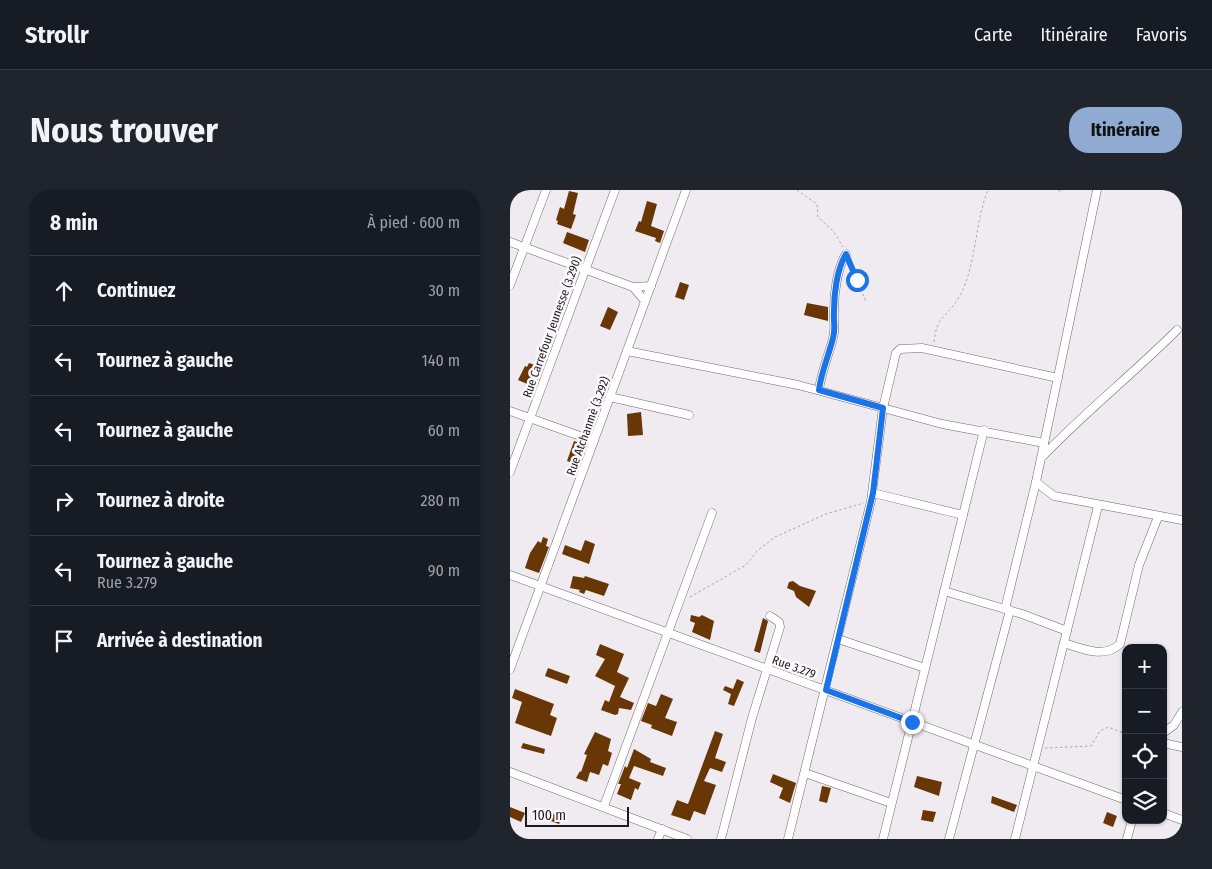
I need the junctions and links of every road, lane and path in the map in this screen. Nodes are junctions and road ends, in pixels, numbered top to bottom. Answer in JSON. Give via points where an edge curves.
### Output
{"nodes":[{"id":1,"x":546,"y":190,"type":"edge"},
{"id":2,"x":615,"y":190,"type":"edge"},
{"id":3,"x":686,"y":190,"type":"edge"},
{"id":4,"x":797,"y":190,"type":"edge"},
{"id":5,"x":988,"y":190,"type":"edge"},
{"id":6,"x":1058,"y":190,"type":"edge"},
{"id":7,"x":1096,"y":190,"type":"edge"},
{"id":8,"x":1063,"y":192,"type":"dead end"},
{"id":9,"x":510,"y":242,"type":"edge"},
{"id":10,"x":524,"y":246,"type":"junction"},
{"id":11,"x":846,"y":254,"type":"junction"},
{"id":12,"x":586,"y":268,"type":"junction"},
{"id":13,"x":510,"y":285,"type":"edge"},
{"id":14,"x":651,"y":286,"type":"junction"},
{"id":15,"x":633,"y":287,"type":"junction"},
{"id":16,"x":646,"y":301,"type":"junction"},
{"id":17,"x":866,"y":302,"type":"dead end"},
{"id":18,"x":1177,"y":330,"type":"dead end"},
{"id":19,"x":933,"y":350,"type":"junction"},
{"id":20,"x":627,"y":351,"type":"junction"},
{"id":21,"x":1058,"y":378,"type":"junction"},
{"id":22,"x":819,"y":390,"type":"junction"},
{"id":23,"x":610,"y":397,"type":"junction"},
{"id":24,"x":883,"y":408,"type":"junction"},
{"id":25,"x":510,"y":411,"type":"edge"},
{"id":26,"x":689,"y":415,"type":"dead end"},
{"id":27,"x":530,"y":417,"type":"junction"},
{"id":28,"x":984,"y":430,"type":"junction"},
{"id":29,"x":594,"y":441,"type":"junction"},
{"id":30,"x":1044,"y":443,"type":"junction"},
{"id":31,"x":1041,"y":458,"type":"junction"},
{"id":32,"x":510,"y":472,"type":"edge"},
{"id":33,"x":1036,"y":482,"type":"junction"},
{"id":34,"x":872,"y":497,"type":"junction"},
{"id":35,"x":1098,"y":506,"type":"junction"},
{"id":36,"x":712,"y":512,"type":"dead end"},
{"id":37,"x":963,"y":515,"type":"junction"},
{"id":38,"x":1158,"y":517,"type":"junction"},
{"id":39,"x":1182,"y":520,"type":"edge"},
{"id":40,"x":510,"y":575,"type":"edge"},
{"id":41,"x":540,"y":586,"type":"junction"},
{"id":42,"x":944,"y":591,"type":"junction"},
{"id":43,"x":680,"y":601,"type":"junction"},
{"id":44,"x":1008,"y":610,"type":"junction"},
{"id":45,"x":770,"y":616,"type":"dead end"},
{"id":46,"x":1067,"y":631,"type":"junction"},
{"id":47,"x":668,"y":633,"type":"junction"},
{"id":48,"x":838,"y":639,"type":"junction"},
{"id":49,"x":1064,"y":643,"type":"junction"},
{"id":50,"x":925,"y":668,"type":"junction"},
{"id":51,"x":510,"y":669,"type":"edge"},
{"id":52,"x":767,"y":669,"type":"junction"},
{"id":53,"x":826,"y":690,"type":"junction"},
{"id":54,"x":1182,"y":712,"type":"edge"},
{"id":55,"x":912,"y":722,"type":"junction"},
{"id":56,"x":1167,"y":730,"type":"edge"},
{"id":57,"x":1122,"y":732,"type":"edge"},
{"id":58,"x":1167,"y":743,"type":"edge"},
{"id":59,"x":975,"y":745,"type":"junction"},
{"id":60,"x":1182,"y":747,"type":"edge"},
{"id":61,"x":1038,"y":750,"type":"junction"},
{"id":62,"x":1034,"y":766,"type":"junction"},
{"id":63,"x":510,"y":772,"type":"edge"},
{"id":64,"x":805,"y":773,"type":"junction"},
{"id":65,"x":1122,"y":799,"type":"edge"},
{"id":66,"x":892,"y":803,"type":"junction"},
{"id":67,"x":604,"y":806,"type":"junction"},
{"id":68,"x":1167,"y":814,"type":"edge"},
{"id":69,"x":1182,"y":820,"type":"edge"},
{"id":70,"x":1131,"y":824,"type":"edge"},
{"id":71,"x":662,"y":829,"type":"junction"},
{"id":72,"x":658,"y":839,"type":"edge"},
{"id":73,"x":687,"y":839,"type":"edge"},
{"id":74,"x":720,"y":839,"type":"edge"},
{"id":75,"x":788,"y":839,"type":"edge"},
{"id":76,"x":883,"y":839,"type":"edge"},
{"id":77,"x":949,"y":839,"type":"edge"},
{"id":78,"x":1015,"y":839,"type":"edge"},
{"id":79,"x":1127,"y":839,"type":"edge"}],
"edges":[{"from":1,"to":10,"type":"street"},
{"from":2,"to":12,"type":"street","name":"Rue Carrefour Jeunesse (3.290)"},
{"from":3,"to":14,"type":"street","name":"Rue Atchanmè (3.292)"},
{"from":4,"to":11,"type":"path","via":[[817,204],[818,217],[834,232]]},
{"from":5,"to":19,"type":"path","via":[[973,258],[958,298],[940,318]]},
{"from":6,"to":8,"type":"path"},
{"from":7,"to":21,"type":"street"},
{"from":9,"to":10,"type":"street"},
{"from":10,"to":12,"type":"street"},
{"from":10,"to":13,"type":"street"},
{"from":11,"to":17,"type":"path"},
{"from":11,"to":22,"type":"street","via":[[838,275],[833,339]]},
{"from":12,"to":15,"type":"street"},
{"from":12,"to":27,"type":"street","name":"Rue Carrefour Jeunesse (3.290)"},
{"from":14,"to":15,"type":"street"},
{"from":14,"to":16,"type":"street","name":"Rue Atchanmè (3.292)"},
{"from":15,"to":16,"type":"street"},
{"from":16,"to":20,"type":"street","name":"Rue Atchanmè (3.292)"},
{"from":18,"to":31,"type":"street","via":[[1135,372],[1092,406]]},
{"from":19,"to":21,"type":"street"},
{"from":19,"to":24,"type":"street","via":[[911,348],[900,349],[896,353]]},
{"from":20,"to":22,"type":"street"},
{"from":20,"to":23,"type":"street","name":"Rue Atchanmè (3.292)"},
{"from":21,"to":30,"type":"street"},
{"from":22,"to":24,"type":"street"},
{"from":23,"to":26,"type":"street"},
{"from":23,"to":29,"type":"street","name":"Rue Atchanmè (3.292)"},
{"from":24,"to":28,"type":"street","via":[[942,424]]},
{"from":24,"to":34,"type":"street"},
{"from":25,"to":27,"type":"street"},
{"from":27,"to":29,"type":"street"},
{"from":27,"to":32,"type":"street","name":"Rue Carrefour Jeunesse (3.290)"},
{"from":28,"to":30,"type":"street"},
{"from":28,"to":37,"type":"street"},
{"from":29,"to":41,"type":"street","name":"Rue Atchanmè (3.292)"},
{"from":30,"to":31,"type":"street"},
{"from":31,"to":33,"type":"street"},
{"from":33,"to":35,"type":"street","via":[[1054,496]]},
{"from":33,"to":44,"type":"street"},
{"from":34,"to":37,"type":"street"},
{"from":34,"to":43,"type":"path","via":[[775,537],[746,565]]},
{"from":34,"to":48,"type":"street"},
{"from":35,"to":38,"type":"street"},
{"from":35,"to":46,"type":"street"},
{"from":36,"to":43,"type":"street"},
{"from":37,"to":42,"type":"street"},
{"from":38,"to":39,"type":"street"},
{"from":38,"to":49,"type":"street","via":[[1139,565],[1120,644],[1114,650],[1100,653]]},
{"from":40,"to":41,"type":"street","name":"Rue 3.279"},
{"from":41,"to":47,"type":"street","name":"Rue 3.279"},
{"from":41,"to":51,"type":"street","name":"Rue Atchanmè (3.292)"},
{"from":42,"to":44,"type":"street"},
{"from":42,"to":50,"type":"street"},
{"from":43,"to":47,"type":"street"},
{"from":44,"to":46,"type":"street"},
{"from":44,"to":59,"type":"street"},
{"from":45,"to":52,"type":"street","via":[[780,627]]},
{"from":46,"to":49,"type":"street"},
{"from":47,"to":52,"type":"street","name":"Rue 3.279"},
{"from":47,"to":67,"type":"street"},
{"from":48,"to":50,"type":"street"},
{"from":48,"to":53,"type":"street"},
{"from":49,"to":61,"type":"street"},
{"from":50,"to":55,"type":"street"},
{"from":52,"to":53,"type":"street","name":"Rue 3.279"},
{"from":52,"to":74,"type":"street"},
{"from":53,"to":55,"type":"street","name":"Rue 3.279"},
{"from":53,"to":64,"type":"street"},
{"from":54,"to":56,"type":"street"},
{"from":55,"to":59,"type":"street","name":"Rue 3.279"},
{"from":55,"to":66,"type":"street"},
{"from":57,"to":61,"type":"path","via":[[1108,727],[1100,731],[1091,746],[1057,746]]},
{"from":58,"to":60,"type":"street"},
{"from":59,"to":62,"type":"street","name":"Rue 3.279"},
{"from":59,"to":77,"type":"street"},
{"from":61,"to":62,"type":"street"},
{"from":62,"to":65,"type":"street","name":"Rue 3.279"},
{"from":62,"to":78,"type":"street"},
{"from":63,"to":67,"type":"street"},
{"from":64,"to":66,"type":"street"},
{"from":64,"to":75,"type":"street"},
{"from":66,"to":76,"type":"street"},
{"from":67,"to":71,"type":"street"},
{"from":68,"to":69,"type":"street"},
{"from":70,"to":79,"type":"street"},
{"from":71,"to":72,"type":"street"},
{"from":71,"to":73,"type":"street"}]}
